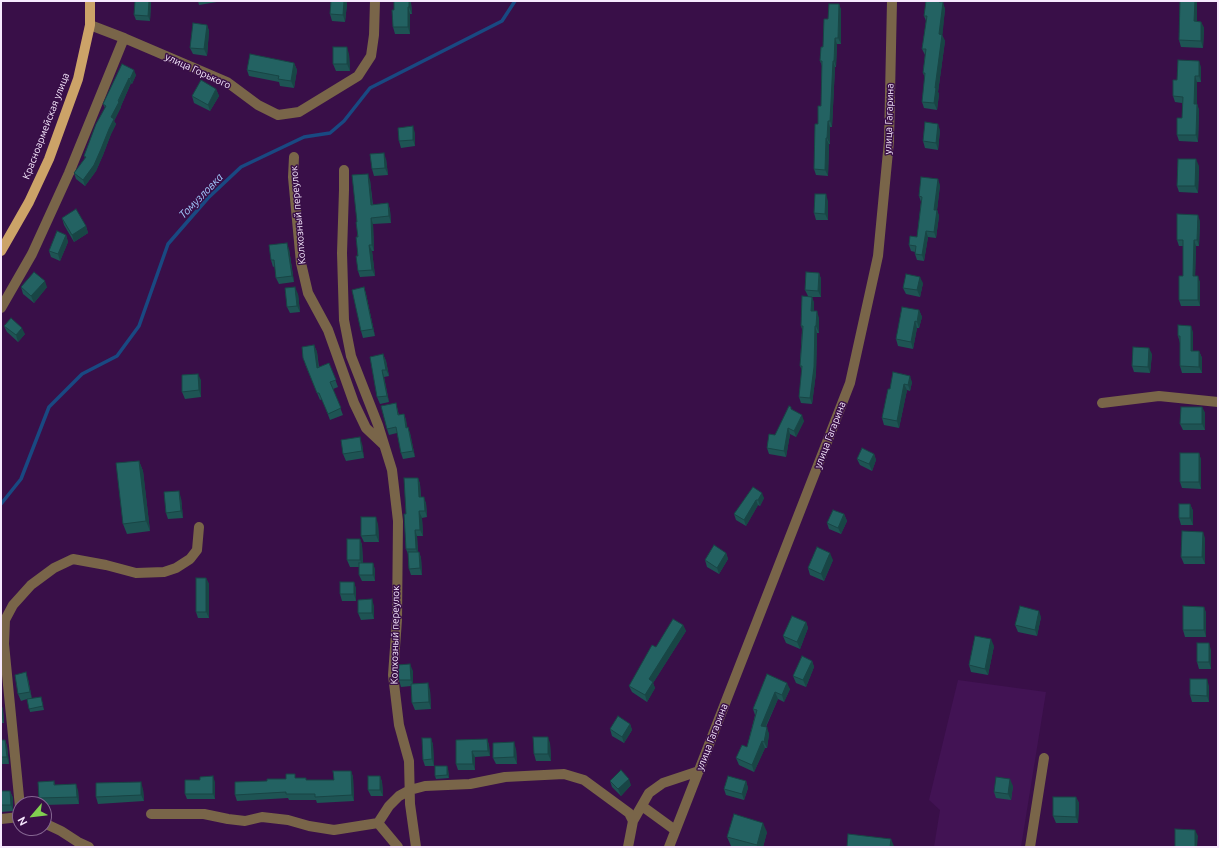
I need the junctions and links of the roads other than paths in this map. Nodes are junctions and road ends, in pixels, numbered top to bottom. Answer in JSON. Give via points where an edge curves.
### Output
{"nodes":[{"id":1,"x":90,"y":1,"type":"edge"},
{"id":2,"x":375,"y":1,"type":"edge"},
{"id":3,"x":892,"y":1,"type":"edge"},
{"id":4,"x":90,"y":25,"type":"junction"},
{"id":5,"x":124,"y":38,"type":"junction"},
{"id":6,"x":294,"y":157,"type":"dead end"},
{"id":7,"x":344,"y":170,"type":"dead end"},
{"id":8,"x":1,"y":251,"type":"edge"},
{"id":9,"x":1,"y":308,"type":"edge"},
{"id":10,"x":1218,"y":402,"type":"edge"},
{"id":11,"x":1102,"y":403,"type":"dead end"},
{"id":12,"x":384,"y":446,"type":"junction"},
{"id":13,"x":199,"y":527,"type":"dead end"},
{"id":14,"x":1044,"y":758,"type":"dead end"},
{"id":15,"x":699,"y":771,"type":"junction"},
{"id":16,"x":410,"y":790,"type":"junction"},
{"id":17,"x":19,"y":796,"type":"edge"},
{"id":18,"x":642,"y":806,"type":"junction"},
{"id":19,"x":151,"y":814,"type":"dead end"},
{"id":20,"x":12,"y":818,"type":"edge"},
{"id":21,"x":1,"y":819,"type":"edge"},
{"id":22,"x":633,"y":821,"type":"junction"},
{"id":23,"x":378,"y":823,"type":"junction"},
{"id":24,"x":52,"y":827,"type":"edge"},
{"id":25,"x":675,"y":830,"type":"junction"},
{"id":26,"x":89,"y":847,"type":"edge"},
{"id":27,"x":398,"y":847,"type":"edge"},
{"id":28,"x":416,"y":847,"type":"edge"},
{"id":29,"x":628,"y":847,"type":"edge"},
{"id":30,"x":669,"y":847,"type":"edge"},
{"id":31,"x":1030,"y":847,"type":"edge"}],
"edges":[{"from":1,"to":4,"type":"main road","name":"Красноармейская улица"},
{"from":2,"to":5,"type":"street","name":"улица Горького","via":[[374,35],[370,56],[358,76],[299,112],[278,115],[258,105],[227,82]]},
{"from":3,"to":15,"type":"street","name":"улица Гагарина","via":[[889,141],[878,256],[850,383]]},
{"from":4,"to":5,"type":"street","name":"улица Горького"},
{"from":4,"to":8,"type":"main road","name":"Красноармейская улица","via":[[78,79],[49,159],[29,202]]},
{"from":5,"to":9,"type":"street","via":[[69,173],[32,254]]},
{"from":6,"to":12,"type":"street","name":"Колхозный переулок","via":[[293,177],[301,263],[308,293],[328,330],[354,403],[366,428]]},
{"from":7,"to":12,"type":"street","name":"Колхозный переулок","via":[[344,320],[351,356]]},
{"from":10,"to":11,"type":"street","via":[[1159,396]]},
{"from":12,"to":16,"type":"street","name":"Колхозный переулок","via":[[392,470],[398,521],[393,675],[399,725],[409,761]]},
{"from":13,"to":17,"type":"street","via":[[197,550],[190,559],[176,568],[164,572],[136,573],[73,559],[54,568],[30,585],[13,606],[4,620],[4,644]]},
{"from":14,"to":31,"type":"street"},
{"from":15,"to":18,"type":"street","via":[[663,783],[649,793]]},
{"from":15,"to":25,"type":"street","name":"улица Гагарина"},
{"from":16,"to":22,"type":"street","via":[[425,786],[564,774],[584,780],[629,813]]},
{"from":16,"to":23,"type":"street","via":[[389,806]]},
{"from":16,"to":28,"type":"street","name":"Колхозный переулок"},
{"from":18,"to":22,"type":"street"},
{"from":18,"to":25,"type":"street"},
{"from":19,"to":23,"type":"street","via":[[204,814],[245,821],[262,818],[288,820],[334,830]]},
{"from":20,"to":21,"type":"street"},
{"from":22,"to":29,"type":"street"},
{"from":23,"to":27,"type":"street"},
{"from":24,"to":26,"type":"street"},
{"from":25,"to":30,"type":"street","name":"улица Гагарина"}]}
